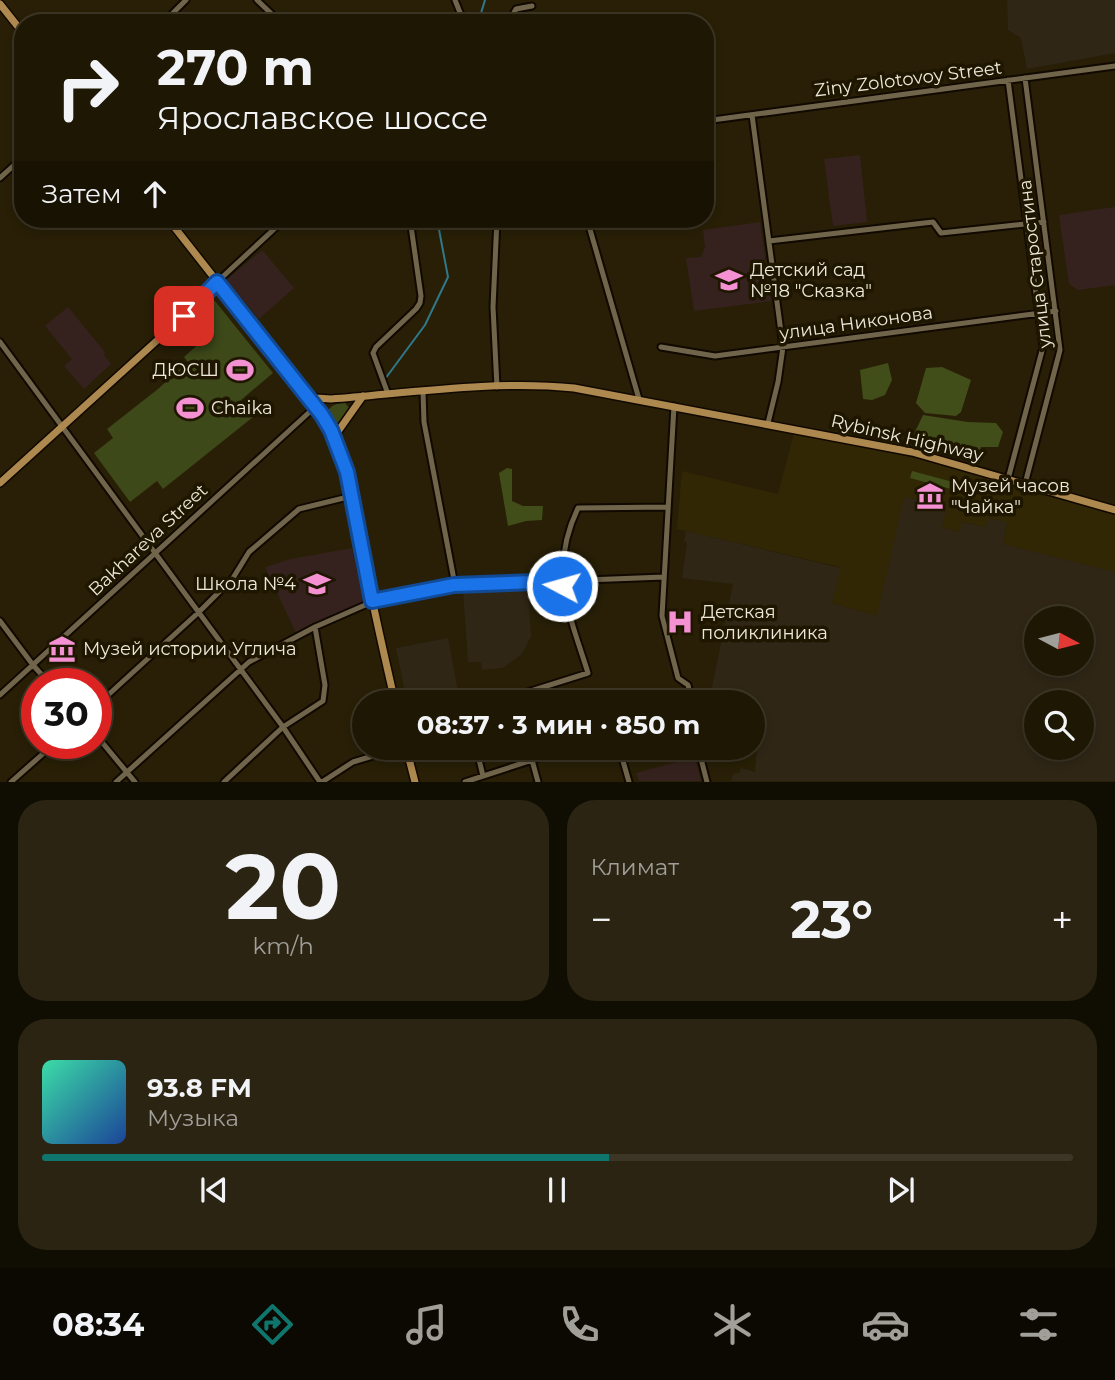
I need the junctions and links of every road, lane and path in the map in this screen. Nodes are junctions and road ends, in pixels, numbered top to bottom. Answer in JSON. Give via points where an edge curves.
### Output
{"nodes":[{"id":1,"x":186,"y":0,"type":"edge"},
{"id":2,"x":257,"y":0,"type":"edge"},
{"id":3,"x":453,"y":0,"type":"edge"},
{"id":4,"x":0,"y":4,"type":"edge"},
{"id":5,"x":532,"y":6,"type":"dead end"},
{"id":6,"x":454,"y":8,"type":"dead end"},
{"id":7,"x":172,"y":14,"type":"edge"},
{"id":8,"x":272,"y":14,"type":"edge"},
{"id":9,"x":513,"y":14,"type":"edge"},
{"id":10,"x":14,"y":22,"type":"edge"},
{"id":11,"x":1115,"y":66,"type":"edge"},
{"id":12,"x":1025,"y":78,"type":"junction"},
{"id":13,"x":1008,"y":80,"type":"junction"},
{"id":14,"x":752,"y":115,"type":"junction"},
{"id":15,"x":714,"y":120,"type":"edge"},
{"id":16,"x":1044,"y":222,"type":"junction"},
{"id":17,"x":1027,"y":224,"type":"junction"},
{"id":18,"x":175,"y":228,"type":"edge"},
{"id":19,"x":275,"y":228,"type":"edge"},
{"id":20,"x":411,"y":228,"type":"edge"},
{"id":21,"x":497,"y":228,"type":"edge"},
{"id":22,"x":590,"y":228,"type":"edge"},
{"id":23,"x":769,"y":241,"type":"junction"},
{"id":24,"x":217,"y":282,"type":"junction"},
{"id":25,"x":1056,"y":311,"type":"junction"},
{"id":26,"x":1039,"y":313,"type":"junction"},
{"id":27,"x":0,"y":342,"type":"edge"},
{"id":28,"x":661,"y":346,"type":"dead end"},
{"id":29,"x":783,"y":347,"type":"junction"},
{"id":30,"x":497,"y":387,"type":"junction"},
{"id":31,"x":423,"y":392,"type":"junction"},
{"id":32,"x":303,"y":393,"type":"junction"},
{"id":33,"x":388,"y":394,"type":"junction"},
{"id":34,"x":363,"y":397,"type":"junction"},
{"id":35,"x":639,"y":399,"type":"junction"},
{"id":36,"x":674,"y":406,"type":"junction"},
{"id":37,"x":315,"y":407,"type":"junction"},
{"id":38,"x":768,"y":423,"type":"junction"},
{"id":39,"x":62,"y":428,"type":"junction"},
{"id":40,"x":334,"y":437,"type":"junction"},
{"id":41,"x":1008,"y":479,"type":"junction"},
{"id":42,"x":0,"y":483,"type":"edge"},
{"id":43,"x":1025,"y":484,"type":"junction"},
{"id":44,"x":352,"y":496,"type":"junction"},
{"id":45,"x":668,"y":507,"type":"junction"},
{"id":46,"x":1115,"y":510,"type":"edge"},
{"id":47,"x":154,"y":553,"type":"junction"},
{"id":48,"x":664,"y":577,"type":"junction"},
{"id":49,"x":562,"y":581,"type":"junction"},
{"id":50,"x":454,"y":585,"type":"junction"},
{"id":51,"x":372,"y":601,"type":"junction"},
{"id":52,"x":199,"y":612,"type":"junction"},
{"id":53,"x":0,"y":621,"type":"edge"},
{"id":54,"x":315,"y":627,"type":"junction"},
{"id":55,"x":33,"y":665,"type":"junction"},
{"id":56,"x":36,"y":668,"type":"edge"},
{"id":57,"x":240,"y":669,"type":"junction"},
{"id":58,"x":392,"y":690,"type":"edge"},
{"id":59,"x":534,"y":690,"type":"edge"},
{"id":60,"x":689,"y":690,"type":"edge"},
{"id":61,"x":112,"y":691,"type":"edge"},
{"id":62,"x":0,"y":695,"type":"edge"},
{"id":63,"x":283,"y":727,"type":"junction"},
{"id":64,"x":112,"y":754,"type":"edge"},
{"id":65,"x":37,"y":759,"type":"edge"},
{"id":66,"x":360,"y":760,"type":"edge"},
{"id":67,"x":409,"y":760,"type":"edge"},
{"id":68,"x":479,"y":760,"type":"edge"},
{"id":69,"x":532,"y":760,"type":"joint"},
{"id":70,"x":623,"y":760,"type":"edge"},
{"id":71,"x":701,"y":760,"type":"edge"},
{"id":72,"x":127,"y":772,"type":"junction"},
{"id":73,"x":483,"y":776,"type":"junction"},
{"id":74,"x":11,"y":782,"type":"edge"},
{"id":75,"x":116,"y":782,"type":"edge"},
{"id":76,"x":135,"y":782,"type":"edge"},
{"id":77,"x":224,"y":782,"type":"edge"},
{"id":78,"x":321,"y":782,"type":"edge"},
{"id":79,"x":415,"y":782,"type":"edge"},
{"id":80,"x":465,"y":782,"type":"edge"},
{"id":81,"x":538,"y":782,"type":"edge"},
{"id":82,"x":629,"y":782,"type":"edge"},
{"id":83,"x":707,"y":782,"type":"edge"}],
"edges":[{"from":1,"to":7,"type":"street"},
{"from":2,"to":8,"type":"street"},
{"from":3,"to":6,"type":"street"},
{"from":4,"to":10,"type":"main road"},
{"from":5,"to":9,"type":"street"},
{"from":11,"to":12,"type":"street","name":"Ziny Zolotovoy Street"},
{"from":12,"to":13,"type":"street","name":"Ziny Zolotovoy Street"},
{"from":12,"to":16,"type":"street","name":"улица Старостина"},
{"from":13,"to":14,"type":"street","name":"Ziny Zolotovoy Street"},
{"from":13,"to":17,"type":"street","name":"улица Старостина"},
{"from":14,"to":15,"type":"street","name":"Ziny Zolotovoy Street"},
{"from":14,"to":23,"type":"street"},
{"from":16,"to":17,"type":"street"},
{"from":16,"to":25,"type":"street","name":"улица Старостина"},
{"from":17,"to":23,"type":"street","via":[[941,233],[933,222]]},
{"from":17,"to":26,"type":"street","name":"улица Старостина"},
{"from":18,"to":24,"type":"main road"},
{"from":19,"to":24,"type":"street"},
{"from":20,"to":33,"type":"street","via":[[421,296],[416,309],[373,354]]},
{"from":21,"to":30,"type":"street","via":[[493,307]]},
{"from":22,"to":35,"type":"street"},
{"from":23,"to":29,"type":"street"},
{"from":24,"to":32,"type":"main road"},
{"from":24,"to":39,"type":"main road"},
{"from":25,"to":26,"type":"street","name":"улица Никонова"},
{"from":25,"to":43,"type":"street","name":"улица Старостина","via":[[1060,356]]},
{"from":26,"to":29,"type":"street","name":"улица Никонова"},
{"from":26,"to":41,"type":"street","name":"улица Старостина","via":[[1043,352]]},
{"from":27,"to":39,"type":"street"},
{"from":28,"to":29,"type":"street","name":"улица Никонова","via":[[715,356]]},
{"from":29,"to":38,"type":"street"},
{"from":30,"to":31,"type":"main road","name":"Rybinsk Highway"},
{"from":30,"to":35,"type":"main road","name":"Rybinsk Highway","via":[[564,387]]},
{"from":31,"to":33,"type":"main road","name":"Rybinsk Highway"},
{"from":31,"to":50,"type":"street","via":[[424,422]]},
{"from":32,"to":34,"type":"main road","name":"Rybinsk Highway","via":[[324,399]]},
{"from":32,"to":37,"type":"main road"},
{"from":33,"to":34,"type":"main road","name":"Rybinsk Highway"},
{"from":34,"to":40,"type":"main road"},
{"from":35,"to":36,"type":"main road","name":"Rybinsk Highway"},
{"from":36,"to":38,"type":"main road","name":"Rybinsk Highway"},
{"from":36,"to":45,"type":"street"},
{"from":37,"to":40,"type":"main road"},
{"from":37,"to":47,"type":"street","name":"Bakhareva Street"},
{"from":38,"to":41,"type":"main road","name":"Rybinsk Highway","via":[[912,452]]},
{"from":39,"to":42,"type":"main road"},
{"from":39,"to":47,"type":"street"},
{"from":40,"to":44,"type":"main road"},
{"from":41,"to":43,"type":"main road","name":"Rybinsk Highway"},
{"from":43,"to":46,"type":"main road","name":"Rybinsk Highway"},
{"from":44,"to":51,"type":"main road"},
{"from":44,"to":52,"type":"street","via":[[299,509],[249,552],[233,578]]},
{"from":45,"to":48,"type":"street"},
{"from":45,"to":49,"type":"street","via":[[578,508],[567,535]]},
{"from":47,"to":52,"type":"street"},
{"from":47,"to":55,"type":"street","name":"Bakhareva Street"},
{"from":48,"to":49,"type":"street"},
{"from":48,"to":60,"type":"street","via":[[663,621],[678,678]]},
{"from":49,"to":50,"type":"street"},
{"from":49,"to":59,"type":"street","via":[[589,673]]},
{"from":50,"to":51,"type":"street"},
{"from":51,"to":54,"type":"street"},
{"from":51,"to":58,"type":"main road"},
{"from":52,"to":57,"type":"street"},
{"from":52,"to":61,"type":"street"},
{"from":53,"to":55,"type":"street"},
{"from":54,"to":57,"type":"street"},
{"from":54,"to":63,"type":"street","via":[[324,697],[319,706]]},
{"from":55,"to":56,"type":"street"},
{"from":55,"to":62,"type":"street","name":"Bakhareva Street"},
{"from":57,"to":63,"type":"street"},
{"from":57,"to":72,"type":"street"},
{"from":63,"to":77,"type":"street"},
{"from":63,"to":78,"type":"street"},
{"from":64,"to":72,"type":"street"},
{"from":65,"to":74,"type":"street"},
{"from":66,"to":78,"type":"street"},
{"from":67,"to":79,"type":"main road"},
{"from":68,"to":73,"type":"street"},
{"from":69,"to":73,"type":"street"},
{"from":69,"to":81,"type":"street"},
{"from":70,"to":82,"type":"street"},
{"from":71,"to":83,"type":"street"},
{"from":72,"to":75,"type":"street"},
{"from":72,"to":76,"type":"street"},
{"from":73,"to":80,"type":"street"}]}
